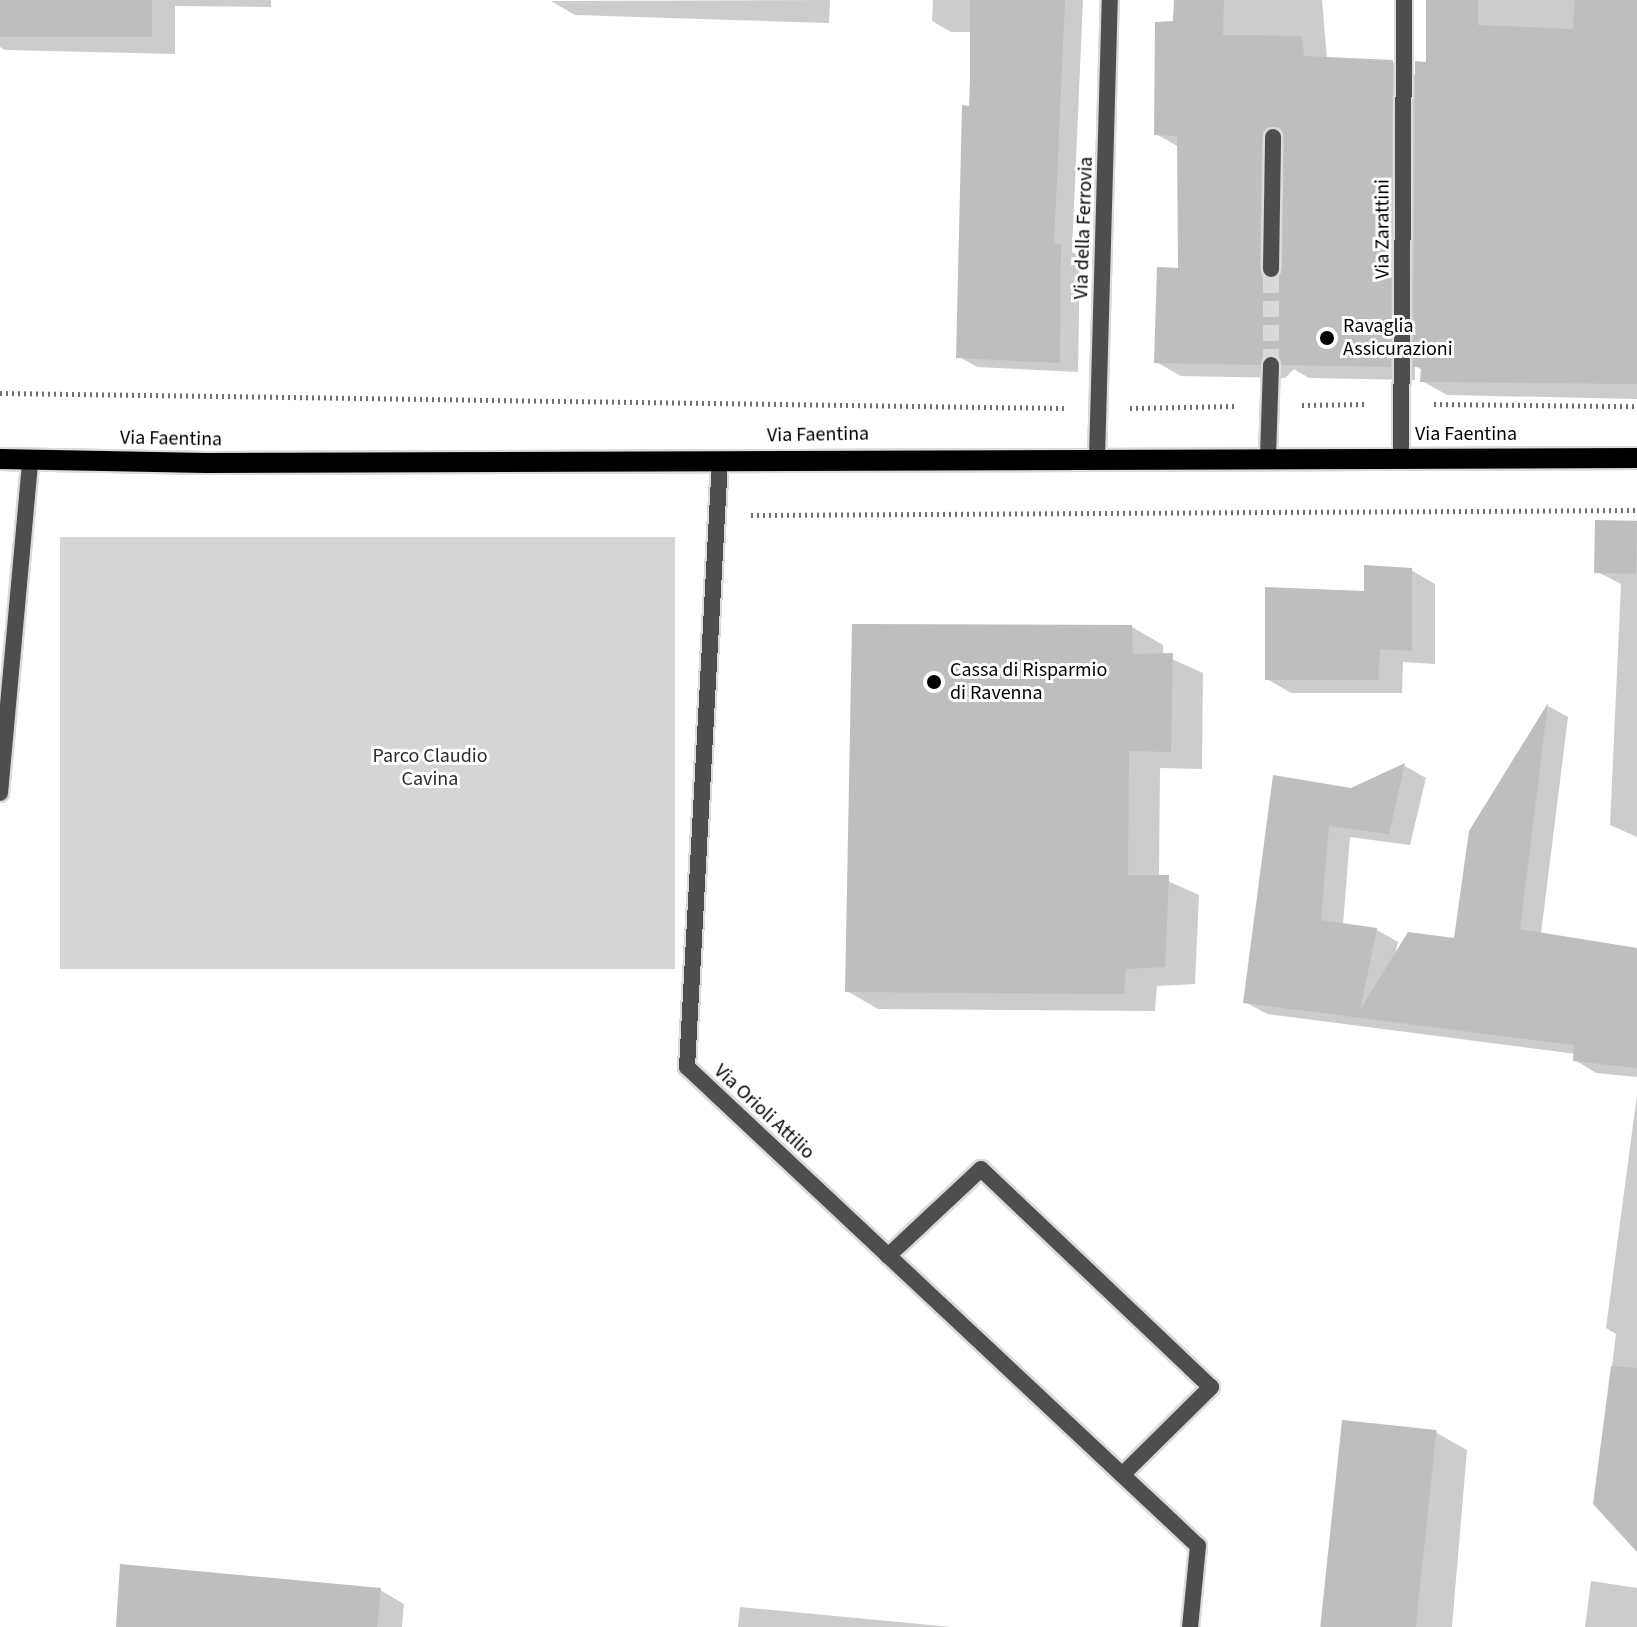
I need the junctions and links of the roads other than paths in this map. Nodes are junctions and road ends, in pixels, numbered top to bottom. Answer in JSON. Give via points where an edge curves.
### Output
{"nodes":[{"id":1,"x":1110,"y":0,"type":"edge"},
{"id":2,"x":1404,"y":0,"type":"edge"},
{"id":3,"x":1273,"y":137,"type":"dead end"},
{"id":4,"x":1271,"y":269,"type":"tunnel mouth"},
{"id":5,"x":1271,"y":365,"type":"tunnel mouth"},
{"id":6,"x":1268,"y":456,"type":"junction"},
{"id":7,"x":1097,"y":457,"type":"junction"},
{"id":8,"x":1401,"y":458,"type":"junction"},
{"id":9,"x":1637,"y":458,"type":"edge"},
{"id":10,"x":0,"y":459,"type":"edge"},
{"id":11,"x":720,"y":460,"type":"junction"},
{"id":12,"x":30,"y":461,"type":"junction"},
{"id":13,"x":0,"y":793,"type":"edge"},
{"id":14,"x":888,"y":1256,"type":"junction"},
{"id":15,"x":1122,"y":1475,"type":"junction"},
{"id":16,"x":1190,"y":1627,"type":"edge"}],
"edges":[{"from":1,"to":7,"type":"street","name":"Via della Ferrovia"},
{"from":2,"to":8,"type":"street","name":"Via Zarattini"},
{"from":3,"to":4,"type":"street"},
{"from":5,"to":6,"type":"street"},
{"from":6,"to":7,"type":"main road","name":"Via Faentina"},
{"from":6,"to":8,"type":"main road","name":"Via Faentina"},
{"from":7,"to":11,"type":"main road","name":"Via Faentina"},
{"from":8,"to":9,"type":"main road","name":"Via Faentina"},
{"from":10,"to":12,"type":"main road","name":"Via Faentina"},
{"from":11,"to":12,"type":"main road","name":"Via Faentina"},
{"from":11,"to":14,"type":"street","name":"Via Orioli Attilio","via":[[687,1067]]},
{"from":12,"to":13,"type":"street"},
{"from":14,"to":15,"type":"street","name":"Via Orioli Attilio"},
{"from":14,"to":15,"type":"street","via":[[981,1169],[1211,1387]]},
{"from":15,"to":16,"type":"street","name":"Via Orioli Attilio","via":[[1198,1546]]}]}
